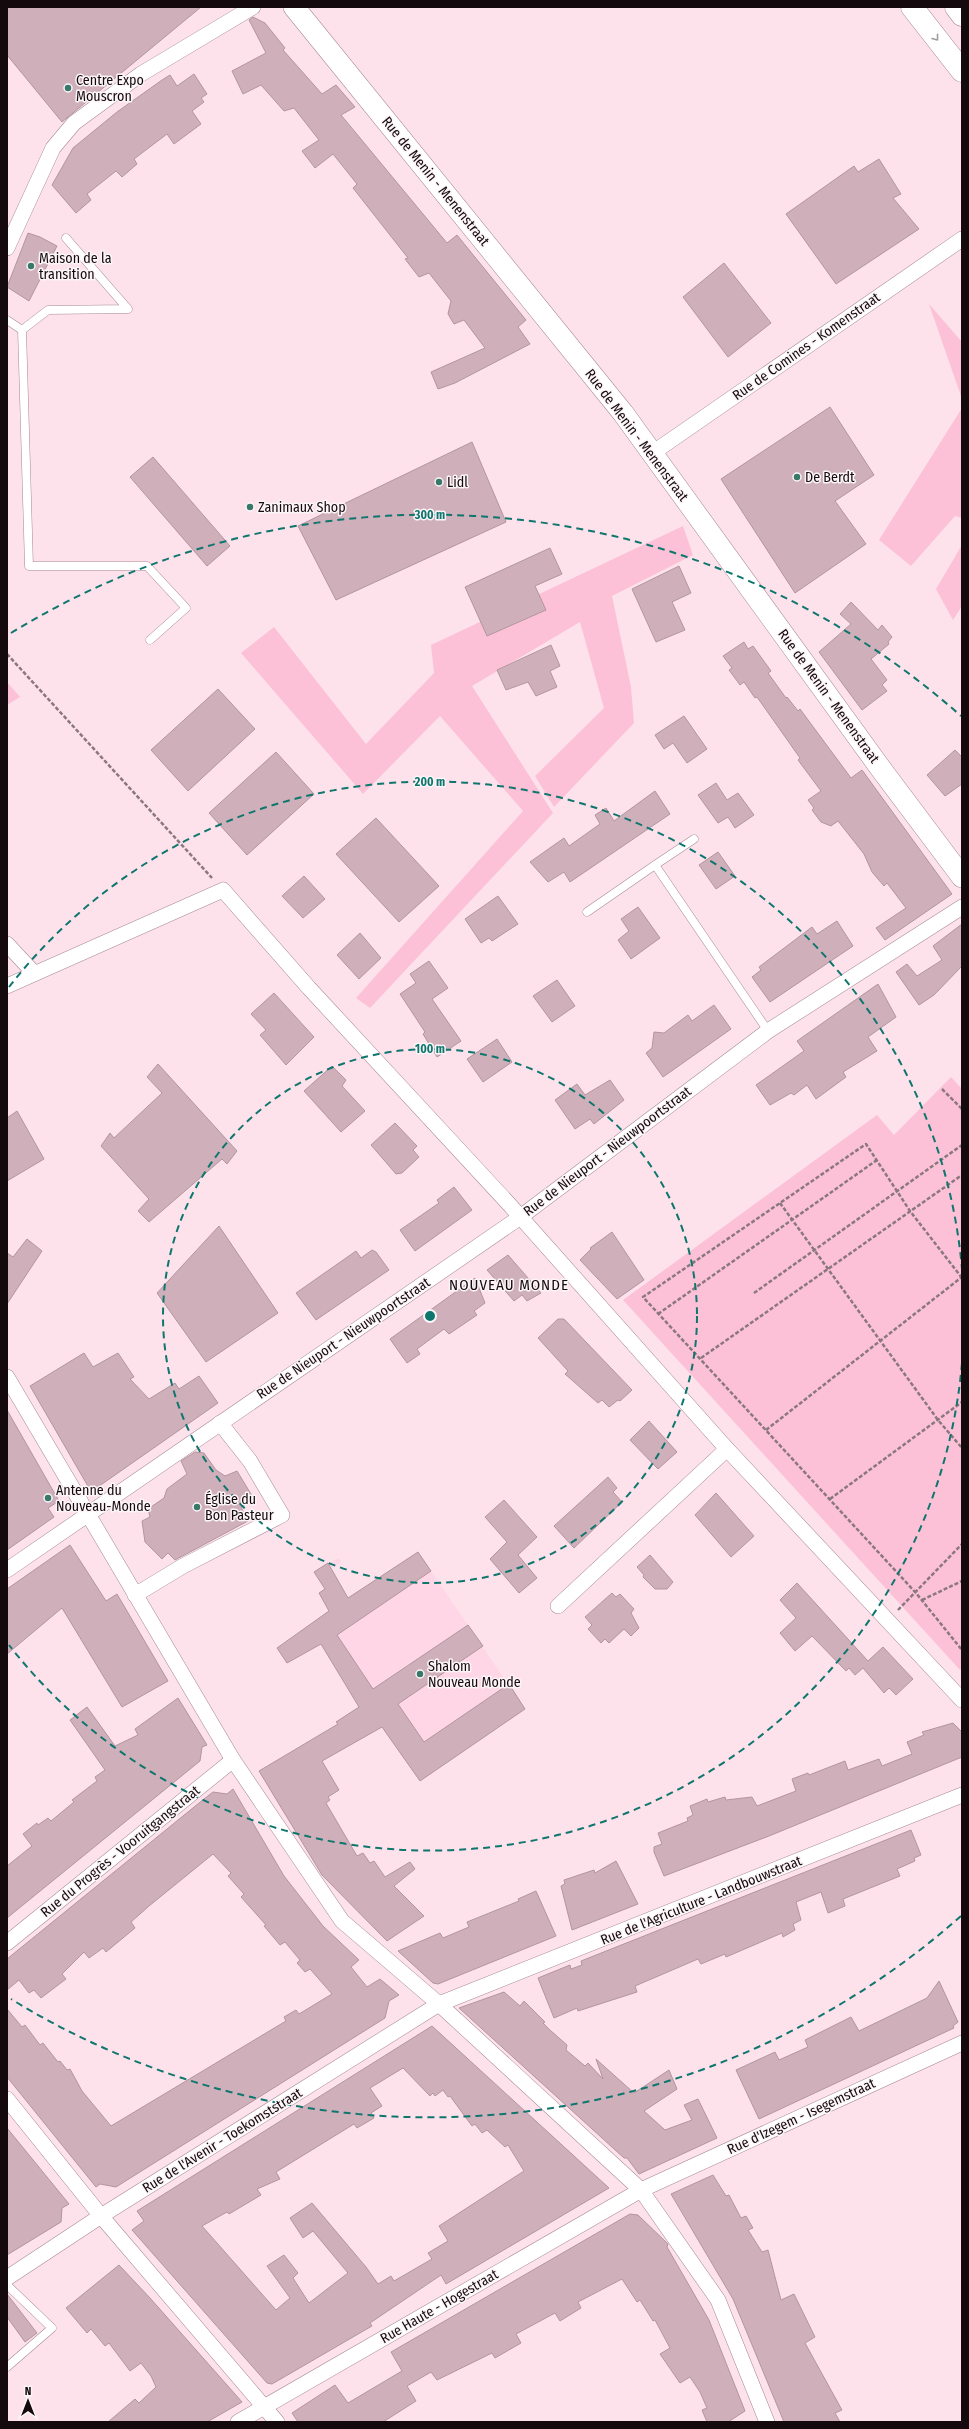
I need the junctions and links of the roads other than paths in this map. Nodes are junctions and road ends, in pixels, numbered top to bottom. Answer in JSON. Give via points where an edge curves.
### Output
{"nodes":[{"id":1,"x":253,"y":7,"type":"edge"},
{"id":2,"x":294,"y":7,"type":"edge"},
{"id":3,"x":912,"y":7,"type":"edge"},
{"id":4,"x":956,"y":7,"type":"edge"},
{"id":5,"x":962,"y":15,"type":"edge"},
{"id":6,"x":962,"y":71,"type":"edge"},
{"id":7,"x":66,"y":238,"type":"dead end"},
{"id":8,"x":962,"y":239,"type":"edge"},
{"id":9,"x":7,"y":248,"type":"edge"},
{"id":10,"x":7,"y":320,"type":"edge"},
{"id":11,"x":22,"y":330,"type":"junction"},
{"id":12,"x":651,"y":454,"type":"junction"},
{"id":13,"x":150,"y":640,"type":"dead end"},
{"id":14,"x":694,"y":839,"type":"dead end"},
{"id":15,"x":655,"y":865,"type":"junction"},
{"id":16,"x":962,"y":877,"type":"edge"},
{"id":17,"x":962,"y":907,"type":"edge"},
{"id":18,"x":586,"y":912,"type":"dead end"},
{"id":19,"x":7,"y":944,"type":"edge"},
{"id":20,"x":34,"y":973,"type":"junction"},
{"id":21,"x":7,"y":986,"type":"edge"},
{"id":22,"x":768,"y":1031,"type":"junction"},
{"id":23,"x":520,"y":1218,"type":"junction"},
{"id":24,"x":7,"y":1378,"type":"edge"},
{"id":25,"x":220,"y":1422,"type":"junction"},
{"id":26,"x":727,"y":1449,"type":"junction"},
{"id":27,"x":89,"y":1514,"type":"junction"},
{"id":28,"x":7,"y":1570,"type":"edge"},
{"id":29,"x":135,"y":1595,"type":"junction"},
{"id":30,"x":558,"y":1606,"type":"dead end"},
{"id":31,"x":962,"y":1700,"type":"edge"},
{"id":32,"x":233,"y":1760,"type":"junction"},
{"id":33,"x":962,"y":1795,"type":"edge"},
{"id":34,"x":7,"y":1943,"type":"edge"},
{"id":35,"x":439,"y":2004,"type":"junction"},
{"id":36,"x":962,"y":2043,"type":"edge"},
{"id":37,"x":7,"y":2099,"type":"edge"},
{"id":38,"x":641,"y":2190,"type":"junction"},
{"id":39,"x":101,"y":2216,"type":"junction"},
{"id":40,"x":7,"y":2278,"type":"edge"},
{"id":41,"x":7,"y":2285,"type":"edge"},
{"id":42,"x":7,"y":2367,"type":"edge"},
{"id":43,"x":265,"y":2407,"type":"junction"},
{"id":44,"x":238,"y":2422,"type":"edge"},
{"id":45,"x":277,"y":2422,"type":"edge"},
{"id":46,"x":767,"y":2422,"type":"edge"}],
"edges":[{"from":1,"to":9,"type":"street","via":[[141,74],[74,123],[53,148]]},
{"from":2,"to":12,"type":"street","name":"Rue de Menin - Menenstraat","via":[[591,373]]},
{"from":3,"to":6,"type":"highway","one_way":true},
{"from":4,"to":5,"type":"highway"},
{"from":7,"to":11,"type":"lane","via":[[128,309],[48,310]]},
{"from":8,"to":12,"type":"street","name":"Rue de Comines - Komenstraat"},
{"from":10,"to":11,"type":"lane"},
{"from":11,"to":13,"type":"lane","via":[[29,566],[147,566],[186,608]]},
{"from":12,"to":16,"type":"street","name":"Rue de Menin - Menenstraat"},
{"from":14,"to":15,"type":"lane"},
{"from":15,"to":18,"type":"lane"},
{"from":15,"to":22,"type":"lane"},
{"from":17,"to":22,"type":"street","name":"Rue de Nieuport - Nieuwpoortstraat"},
{"from":19,"to":20,"type":"street"},
{"from":20,"to":21,"type":"street"},
{"from":20,"to":23,"type":"street","via":[[223,890],[309,988]]},
{"from":22,"to":23,"type":"street","name":"Rue de Nieuport - Nieuwpoortstraat"},
{"from":23,"to":25,"type":"street","name":"Rue de Nieuport - Nieuwpoortstraat"},
{"from":23,"to":26,"type":"street"},
{"from":24,"to":27,"type":"street"},
{"from":25,"to":27,"type":"street","name":"Rue de Nieuport - Nieuwpoortstraat"},
{"from":25,"to":29,"type":"street","via":[[250,1461],[282,1516],[183,1566]]},
{"from":26,"to":30,"type":"street"},
{"from":26,"to":31,"type":"street"},
{"from":27,"to":28,"type":"street","name":"Rue de Nieuport - Nieuwpoortstraat"},
{"from":27,"to":29,"type":"street"},
{"from":29,"to":32,"type":"street"},
{"from":32,"to":34,"type":"street","name":"Rue du Progrès - Vooruitgangstraat"},
{"from":32,"to":35,"type":"street","via":[[342,1921]]},
{"from":33,"to":35,"type":"street","name":"Rue de l'Agriculture - Landbouwstraat"},
{"from":35,"to":38,"type":"street"},
{"from":35,"to":39,"type":"street","name":"Rue de l'Avenir - Toekomststraat"},
{"from":36,"to":38,"type":"street","name":"Rue d'Izegem - Isegemstraat"},
{"from":37,"to":39,"type":"street"},
{"from":38,"to":43,"type":"street","name":"Rue Haute - Hogestraat"},
{"from":38,"to":46,"type":"street","via":[[718,2300]]},
{"from":39,"to":40,"type":"street","name":"Rue de l'Avenir - Toekomststraat"},
{"from":39,"to":43,"type":"street"},
{"from":41,"to":42,"type":"lane","via":[[52,2328]]},
{"from":43,"to":44,"type":"street","name":"Rue Haute - Hogestraat"},
{"from":43,"to":45,"type":"street"}]}
